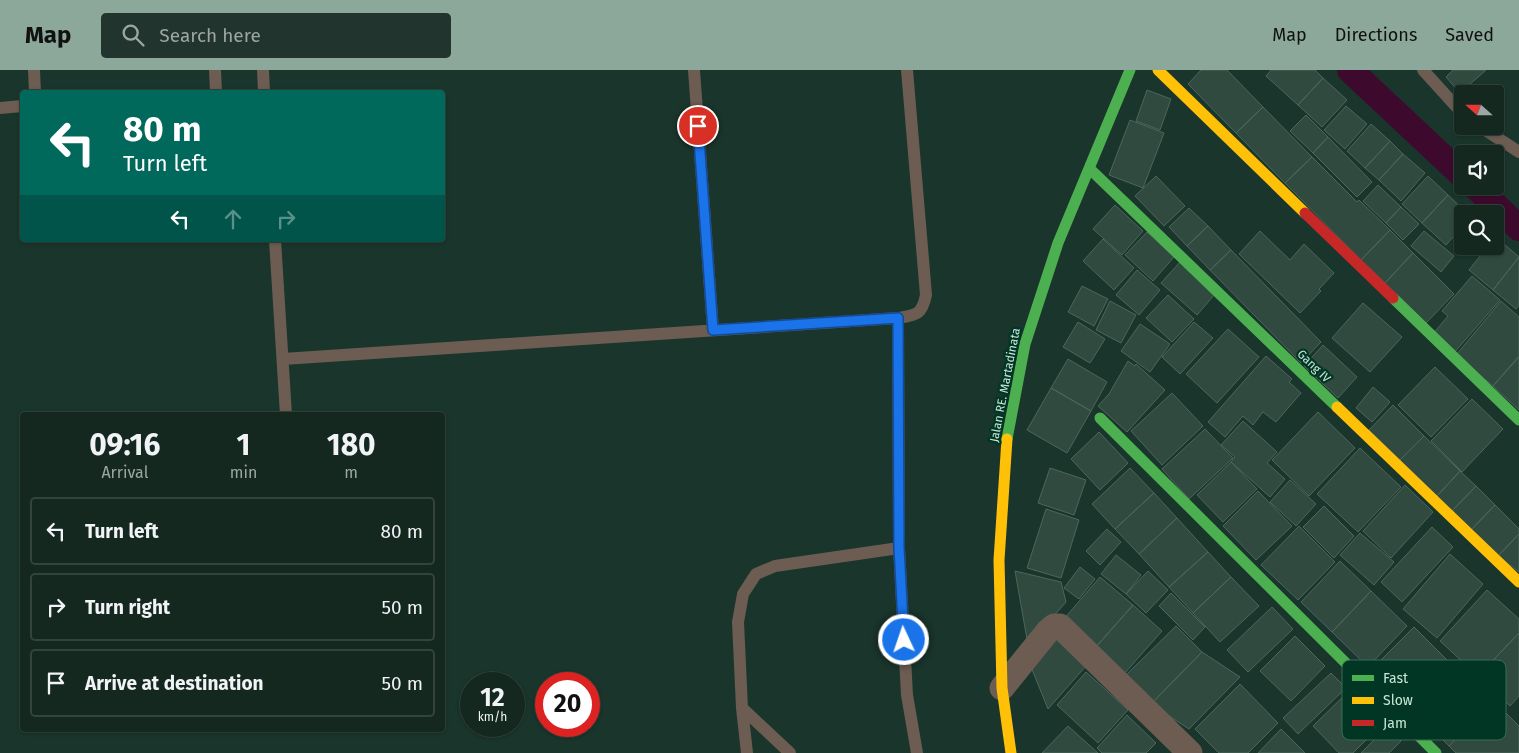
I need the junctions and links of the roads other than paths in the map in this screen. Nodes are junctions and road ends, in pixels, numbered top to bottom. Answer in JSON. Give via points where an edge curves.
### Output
{"nodes":[{"id":1,"x":34,"y":70,"type":"edge"},
{"id":2,"x":215,"y":70,"type":"edge"},
{"id":3,"x":262,"y":70,"type":"edge"},
{"id":4,"x":694,"y":70,"type":"edge"},
{"id":5,"x":907,"y":70,"type":"edge"},
{"id":6,"x":1130,"y":70,"type":"edge"},
{"id":7,"x":1158,"y":70,"type":"edge"},
{"id":8,"x":1423,"y":70,"type":"edge"},
{"id":9,"x":35,"y":90,"type":"edge"},
{"id":10,"x":216,"y":90,"type":"edge"},
{"id":11,"x":264,"y":90,"type":"edge"},
{"id":12,"x":1454,"y":104,"type":"edge"},
{"id":13,"x":20,"y":106,"type":"edge"},
{"id":14,"x":0,"y":108,"type":"edge"},
{"id":15,"x":1493,"y":135,"type":"edge"},
{"id":16,"x":1519,"y":152,"type":"edge"},
{"id":17,"x":1090,"y":170,"type":"junction"},
{"id":18,"x":274,"y":242,"type":"edge"},
{"id":19,"x":898,"y":318,"type":"junction"},
{"id":20,"x":713,"y":330,"type":"junction"},
{"id":21,"x":283,"y":359,"type":"junction"},
{"id":22,"x":286,"y":412,"type":"edge"},
{"id":23,"x":1100,"y":418,"type":"dead end"},
{"id":24,"x":1519,"y":420,"type":"edge"},
{"id":25,"x":899,"y":548,"type":"junction"},
{"id":26,"x":1519,"y":582,"type":"edge"},
{"id":27,"x":1343,"y":660,"type":"edge"},
{"id":28,"x":1002,"y":688,"type":"junction"},
{"id":29,"x":742,"y":708,"type":"junction"},
{"id":30,"x":1423,"y":740,"type":"edge"},
{"id":31,"x":747,"y":753,"type":"edge"},
{"id":32,"x":790,"y":753,"type":"edge"},
{"id":33,"x":917,"y":753,"type":"edge"},
{"id":34,"x":1011,"y":753,"type":"edge"},
{"id":35,"x":1190,"y":753,"type":"edge"},
{"id":36,"x":1436,"y":753,"type":"edge"}],
"edges":[{"from":1,"to":9,"type":"lane"},
{"from":2,"to":10,"type":"lane"},
{"from":3,"to":11,"type":"lane"},
{"from":4,"to":20,"type":"lane"},
{"from":5,"to":19,"type":"lane","via":[[926,295],[920,312]]},
{"from":6,"to":17,"type":"street","name":"Jalan RE. Martadinata"},
{"from":7,"to":24,"type":"street"},
{"from":8,"to":12,"type":"lane"},
{"from":13,"to":14,"type":"lane"},
{"from":15,"to":16,"type":"lane"},
{"from":17,"to":26,"type":"street","name":"Gang IV"},
{"from":17,"to":28,"type":"street","name":"Jalan RE. Martadinata","via":[[1058,244],[1025,344],[1007,434],[999,560]]},
{"from":18,"to":21,"type":"lane"},
{"from":19,"to":20,"type":"lane"},
{"from":19,"to":25,"type":"lane"},
{"from":20,"to":21,"type":"lane"},
{"from":21,"to":22,"type":"lane"},
{"from":23,"to":27,"type":"street"},
{"from":25,"to":29,"type":"lane","via":[[775,566],[756,574],[743,594],[738,622]]},
{"from":25,"to":33,"type":"lane","via":[[907,695]]},
{"from":28,"to":34,"type":"street","name":"Jalan RE. Martadinata"},
{"from":28,"to":35,"type":"street","via":[[1048,631],[1060,626]]},
{"from":29,"to":31,"type":"lane"},
{"from":29,"to":32,"type":"lane"},
{"from":30,"to":36,"type":"street"}]}
